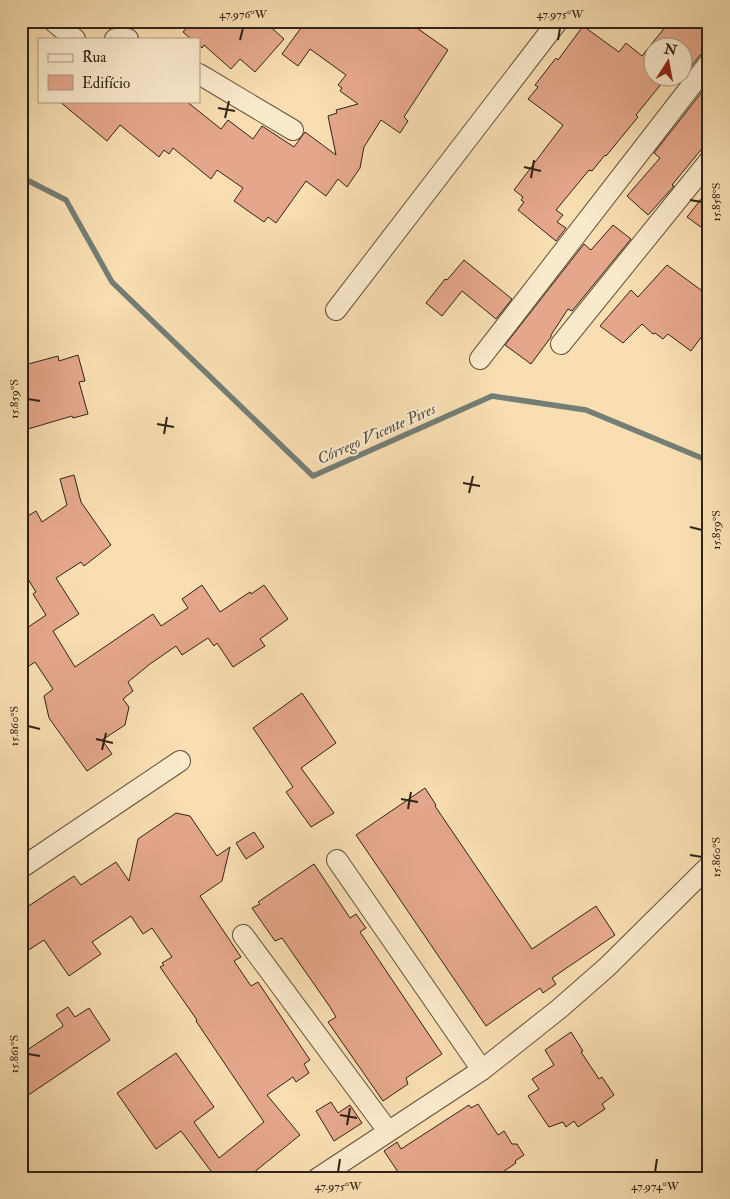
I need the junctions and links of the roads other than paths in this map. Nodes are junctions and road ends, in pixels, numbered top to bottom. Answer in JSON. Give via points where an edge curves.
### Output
{"nodes":[{"id":1,"x":53,"y":21,"type":"edge"},
{"id":2,"x":558,"y":21,"type":"edge"},
{"id":3,"x":73,"y":38,"type":"edge"},
{"id":4,"x":709,"y":63,"type":"edge"},
{"id":5,"x":200,"y":75,"type":"edge"},
{"id":6,"x":293,"y":130,"type":"dead end"},
{"id":7,"x":709,"y":161,"type":"edge"},
{"id":8,"x":336,"y":310,"type":"dead end"},
{"id":9,"x":561,"y":344,"type":"dead end"},
{"id":10,"x":480,"y":359,"type":"dead end"},
{"id":11,"x":180,"y":761,"type":"dead end"},
{"id":12,"x":337,"y":860,"type":"dead end"},
{"id":13,"x":709,"y":866,"type":"edge"},
{"id":14,"x":21,"y":868,"type":"edge"},
{"id":15,"x":243,"y":935,"type":"dead end"},
{"id":16,"x":482,"y":1070,"type":"junction"},
{"id":17,"x":388,"y":1132,"type":"junction"},
{"id":18,"x":318,"y":1178,"type":"edge"}],
"edges":[{"from":1,"to":3,"type":"street"},
{"from":2,"to":8,"type":"street"},
{"from":4,"to":10,"type":"street"},
{"from":5,"to":6,"type":"street"},
{"from":7,"to":9,"type":"street"},
{"from":11,"to":14,"type":"street"},
{"from":12,"to":16,"type":"street"},
{"from":13,"to":16,"type":"street","via":[[607,967]]},
{"from":15,"to":17,"type":"street"},
{"from":16,"to":17,"type":"street"},
{"from":17,"to":18,"type":"street"}]}
